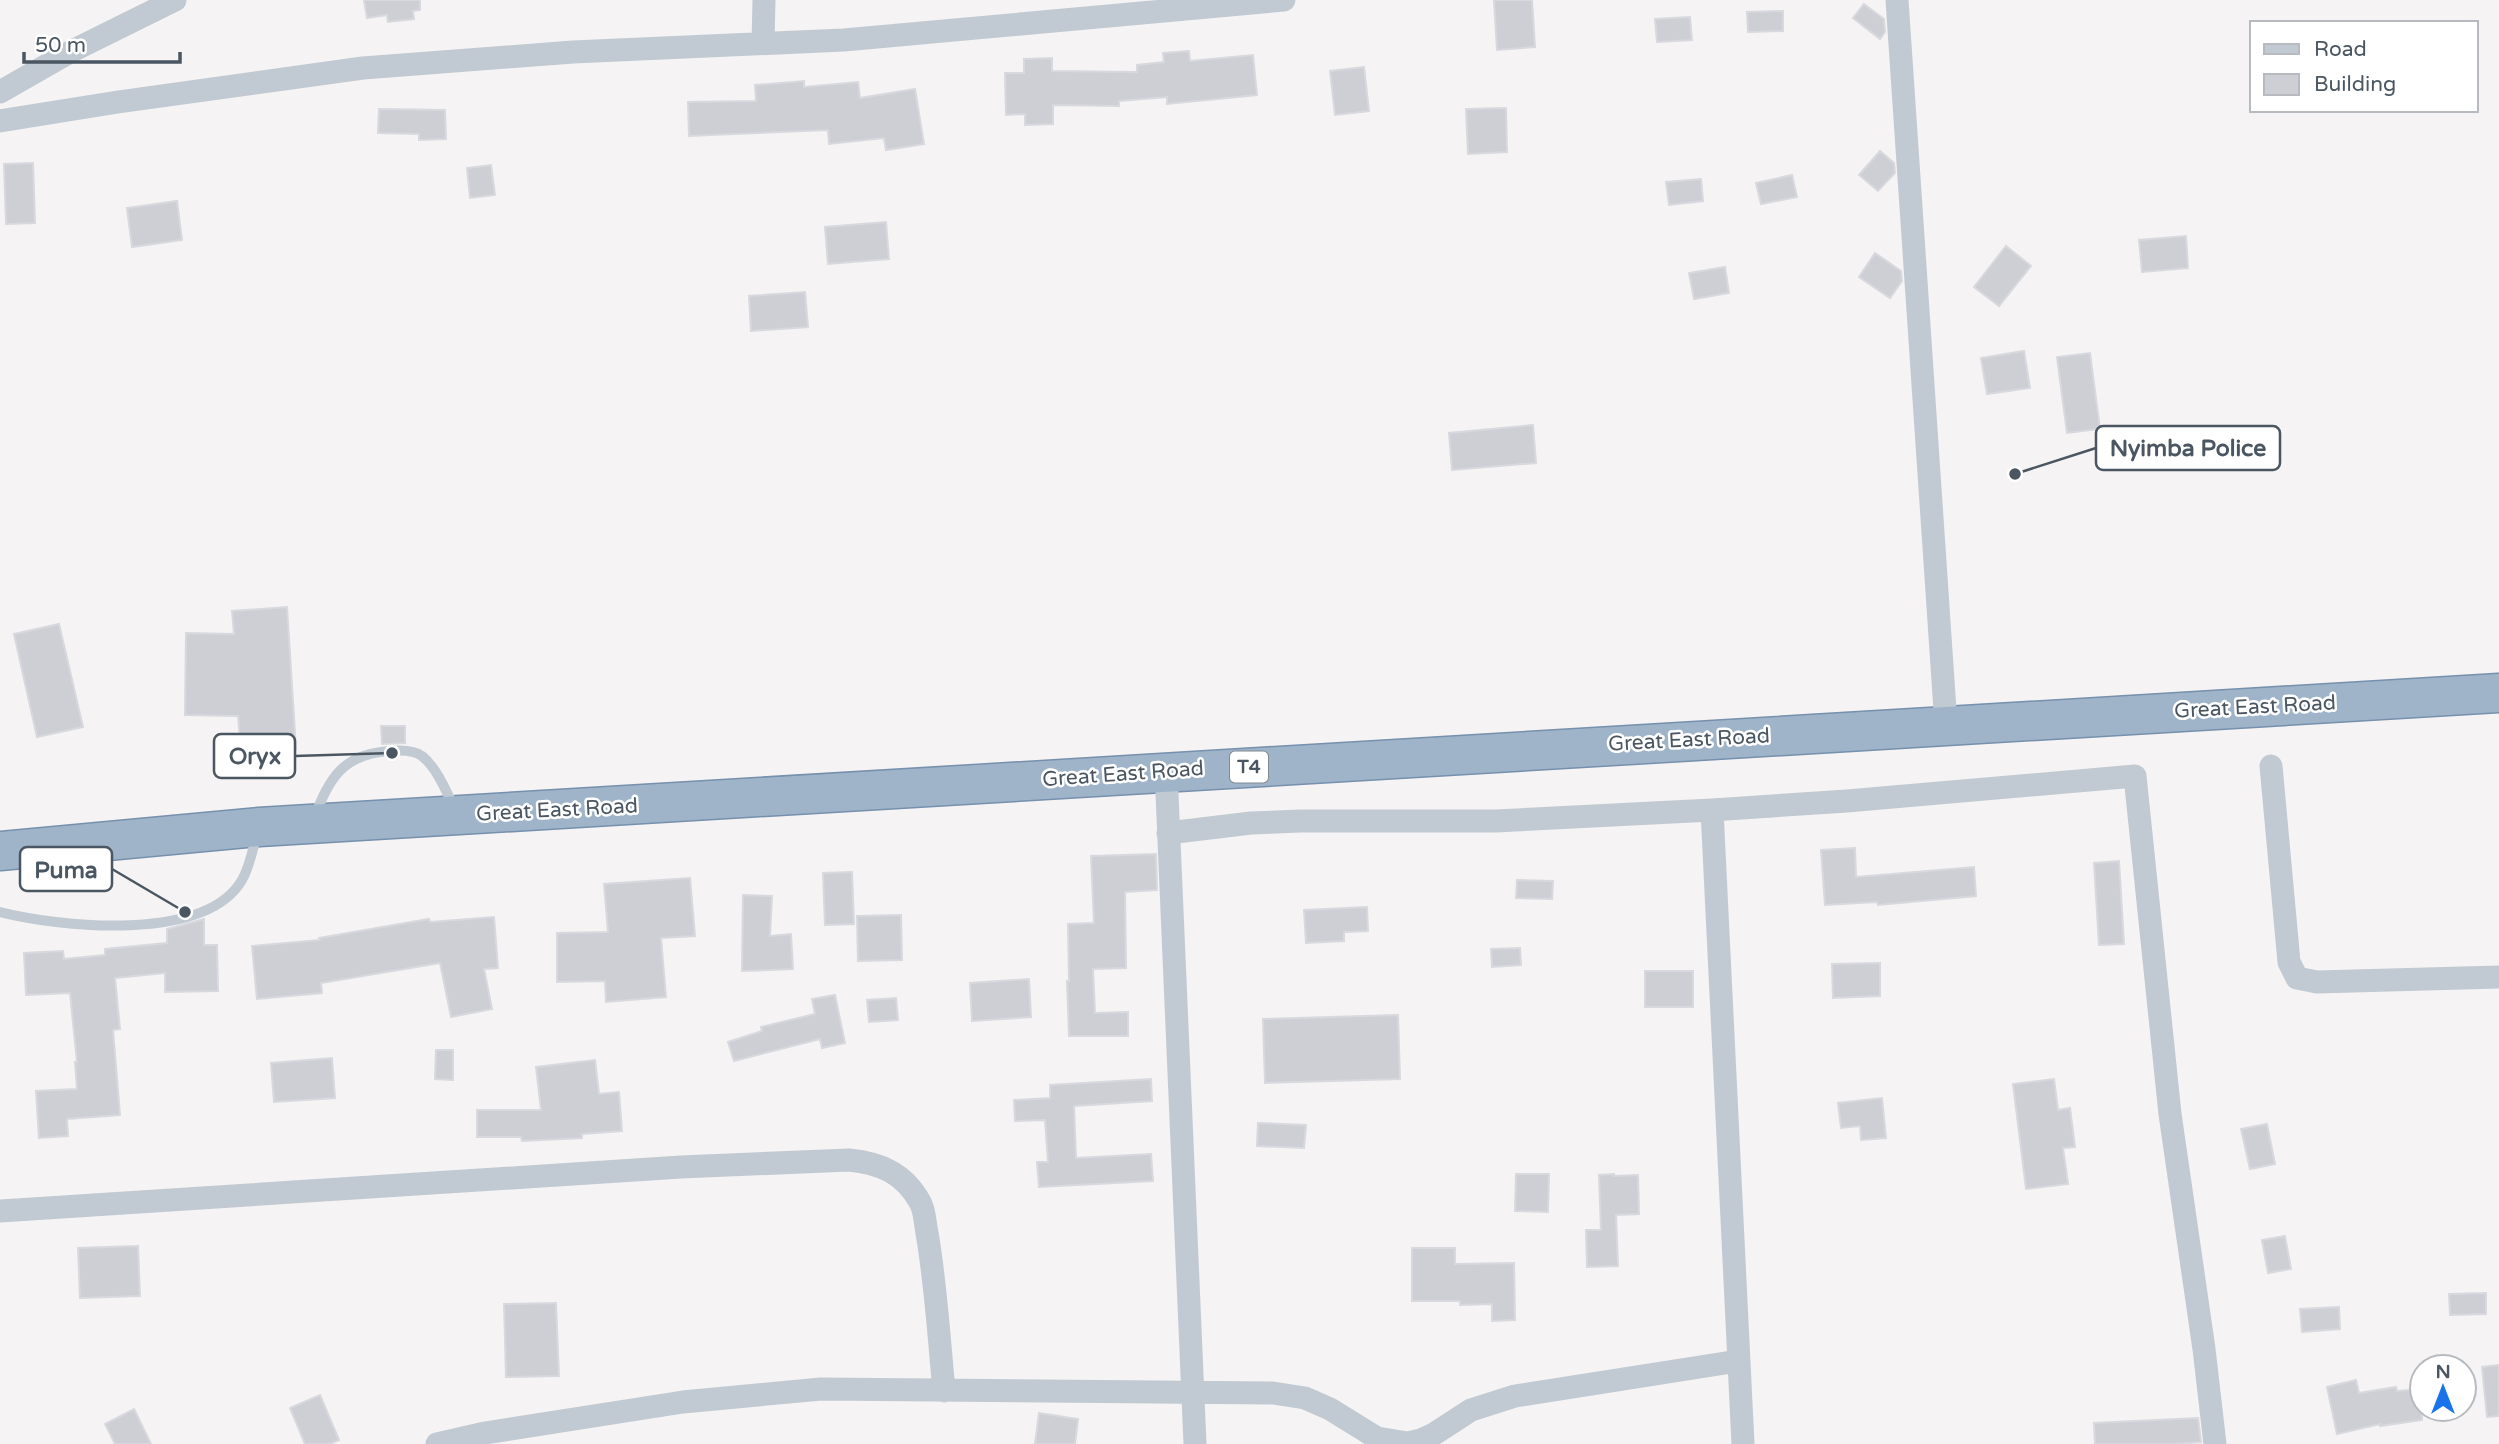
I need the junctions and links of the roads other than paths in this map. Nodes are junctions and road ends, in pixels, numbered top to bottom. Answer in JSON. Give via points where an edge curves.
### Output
{"nodes":[{"id":1,"x":175,"y":0,"type":"edge"},
{"id":2,"x":764,"y":0,"type":"edge"},
{"id":3,"x":1284,"y":0,"type":"edge"},
{"id":4,"x":1897,"y":0,"type":"edge"},
{"id":5,"x":1068,"y":9,"type":"edge"},
{"id":6,"x":763,"y":43,"type":"junction"},
{"id":7,"x":0,"y":92,"type":"edge"},
{"id":8,"x":0,"y":121,"type":"edge"},
{"id":9,"x":2499,"y":693,"type":"edge"},
{"id":10,"x":1946,"y":725,"type":"junction"},
{"id":11,"x":2271,"y":766,"type":"dead end"},
{"id":12,"x":1166,"y":771,"type":"junction"},
{"id":13,"x":1712,"y":810,"type":"junction"},
{"id":14,"x":458,"y":815,"type":"junction"},
{"id":15,"x":312,"y":823,"type":"junction"},
{"id":16,"x":259,"y":827,"type":"junction"},
{"id":17,"x":1168,"y":833,"type":"junction"},
{"id":18,"x":0,"y":851,"type":"edge"},
{"id":19,"x":0,"y":912,"type":"edge"},
{"id":20,"x":2499,"y":977,"type":"edge"},
{"id":21,"x":0,"y":1211,"type":"edge"},
{"id":22,"x":1738,"y":1361,"type":"junction"},
{"id":23,"x":944,"y":1391,"type":"junction"},
{"id":24,"x":1192,"y":1393,"type":"junction"},
{"id":25,"x":437,"y":1444,"type":"edge"},
{"id":26,"x":1195,"y":1444,"type":"edge"},
{"id":27,"x":1743,"y":1444,"type":"edge"},
{"id":28,"x":2215,"y":1444,"type":"edge"}],
"edges":[{"from":1,"to":7,"type":"street"},
{"from":2,"to":6,"type":"street"},
{"from":3,"to":5,"type":"street"},
{"from":4,"to":10,"type":"street"},
{"from":5,"to":6,"type":"street","via":[[844,40]]},
{"from":6,"to":8,"type":"street","via":[[363,68]]},
{"from":9,"to":10,"type":"highway","name":"Great East Road","number":"T4"},
{"from":10,"to":12,"type":"highway","name":"Great East Road","number":"T4"},
{"from":11,"to":20,"type":"street","via":[[2289,962],[2297,978],[2317,982]]},
{"from":12,"to":14,"type":"highway","name":"Great East Road","number":"T4"},
{"from":12,"to":17,"type":"street"},
{"from":13,"to":17,"type":"street","via":[[1496,821],[1251,823]]},
{"from":13,"to":22,"type":"street"},
{"from":13,"to":28,"type":"street","via":[[2134,776],[2171,1114]]},
{"from":14,"to":15,"type":"highway","name":"Great East Road","number":"T4"},
{"from":14,"to":15,"type":"lane","via":[[421,755],[402,750],[373,752],[345,763],[327,784]]},
{"from":15,"to":16,"type":"highway","name":"Great East Road","number":"T4"},
{"from":16,"to":18,"type":"highway","name":"Great East Road","number":"T4"},
{"from":16,"to":19,"type":"lane","via":[[242,880],[204,912],[131,925],[59,922]]},
{"from":17,"to":24,"type":"street"},
{"from":21,"to":23,"type":"street","via":[[681,1167],[871,1162],[907,1183],[922,1204]]},
{"from":22,"to":24,"type":"street","via":[[1515,1396],[1471,1410],[1434,1434],[1408,1443],[1377,1438],[1305,1398],[1273,1393]]},
{"from":22,"to":27,"type":"street"},
{"from":23,"to":24,"type":"street"},
{"from":23,"to":25,"type":"street","via":[[821,1389],[683,1402]]},
{"from":24,"to":26,"type":"street"}]}
